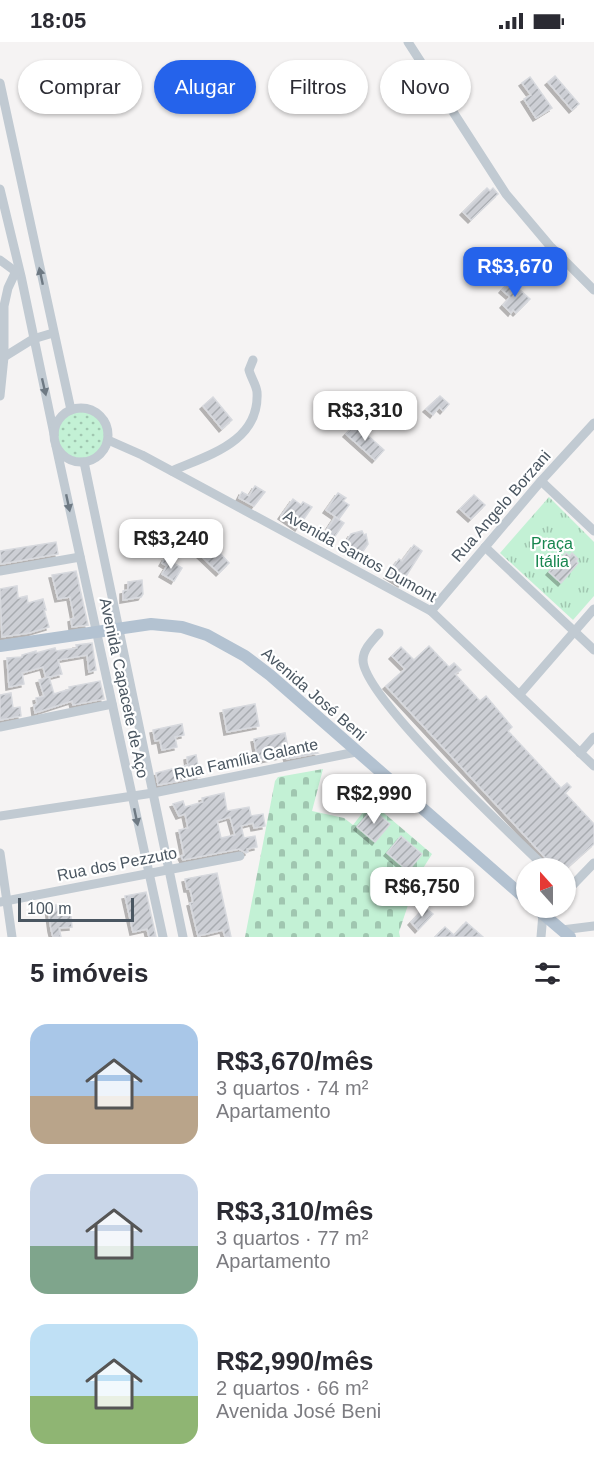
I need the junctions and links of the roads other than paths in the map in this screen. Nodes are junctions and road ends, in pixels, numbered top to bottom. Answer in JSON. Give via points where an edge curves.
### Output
{"nodes":[{"id":1,"x":408,"y":42,"type":"edge"},
{"id":2,"x":0,"y":83,"type":"edge"},
{"id":3,"x":0,"y":189,"type":"edge"},
{"id":4,"x":0,"y":260,"type":"edge"},
{"id":5,"x":18,"y":273,"type":"junction"},
{"id":6,"x":594,"y":290,"type":"edge"},
{"id":7,"x":53,"y":333,"type":"junction"},
{"id":8,"x":33,"y":339,"type":"junction"},
{"id":9,"x":4,"y":357,"type":"junction"},
{"id":10,"x":254,"y":360,"type":"dead end"},
{"id":11,"x":0,"y":396,"type":"edge"},
{"id":12,"x":71,"y":410,"type":"junction"},
{"id":13,"x":594,"y":423,"type":"edge"},
{"id":14,"x":54,"y":434,"type":"junction"},
{"id":15,"x":108,"y":440,"type":"junction"},
{"id":16,"x":56,"y":446,"type":"junction"},
{"id":17,"x":84,"y":462,"type":"junction"},
{"id":18,"x":172,"y":471,"type":"junction"},
{"id":19,"x":541,"y":481,"type":"junction"},
{"id":20,"x":594,"y":531,"type":"edge"},
{"id":21,"x":485,"y":547,"type":"junction"},
{"id":22,"x":80,"y":557,"type":"junction"},
{"id":23,"x":0,"y":571,"type":"edge"},
{"id":24,"x":594,"y":609,"type":"edge"},
{"id":25,"x":431,"y":610,"type":"junction"},
{"id":26,"x":118,"y":629,"type":"junction"},
{"id":27,"x":98,"y":632,"type":"junction"},
{"id":28,"x":574,"y":632,"type":"junction"},
{"id":29,"x":379,"y":633,"type":"dead end"},
{"id":30,"x":0,"y":646,"type":"edge"},
{"id":31,"x":594,"y":650,"type":"edge"},
{"id":32,"x":520,"y":694,"type":"junction"},
{"id":33,"x":112,"y":704,"type":"junction"},
{"id":34,"x":0,"y":727,"type":"edge"},
{"id":35,"x":594,"y":737,"type":"edge"},
{"id":36,"x":356,"y":752,"type":"junction"},
{"id":37,"x":580,"y":753,"type":"junction"},
{"id":38,"x":594,"y":766,"type":"edge"},
{"id":39,"x":153,"y":793,"type":"junction"},
{"id":40,"x":132,"y":796,"type":"junction"},
{"id":41,"x":0,"y":816,"type":"edge"},
{"id":42,"x":0,"y":853,"type":"edge"},
{"id":43,"x":240,"y":856,"type":"dead end"},
{"id":44,"x":536,"y":858,"type":"edge"},
{"id":45,"x":594,"y":863,"type":"edge"},
{"id":46,"x":169,"y":869,"type":"junction"},
{"id":47,"x":148,"y":873,"type":"junction"},
{"id":48,"x":576,"y":880,"type":"edge"},
{"id":49,"x":516,"y":890,"type":"edge"},
{"id":50,"x":4,"y":902,"type":"edge"},
{"id":51,"x":542,"y":918,"type":"edge"},
{"id":52,"x":551,"y":918,"type":"edge"},
{"id":53,"x":593,"y":927,"type":"edge"},
{"id":54,"x":566,"y":934,"type":"edge"},
{"id":55,"x":12,"y":937,"type":"edge"},
{"id":56,"x":163,"y":937,"type":"edge"},
{"id":57,"x":183,"y":937,"type":"edge"},
{"id":58,"x":541,"y":937,"type":"edge"}],
"edges":[{"from":1,"to":6,"type":"street","via":[[506,194]]},
{"from":7,"to":2,"type":"street","one_way":true},
{"from":3,"to":5,"type":"street"},
{"from":4,"to":5,"type":"street"},
{"from":5,"to":8,"type":"street"},
{"from":5,"to":9,"type":"street","via":[[5,297]]},
{"from":7,"to":8,"type":"street"},
{"from":7,"to":12,"type":"street"},
{"from":8,"to":9,"type":"street"},
{"from":8,"to":14,"type":"street","one_way":true},
{"from":9,"to":11,"type":"street"},
{"from":10,"to":18,"type":"street","via":[[249,370],[256,398],[249,427],[234,442]]},
{"from":12,"to":14,"type":"street","via":[[59,420]]},
{"from":12,"to":15,"type":"street","via":[[87,409],[101,417]]},
{"from":13,"to":19,"type":"street","name":"Rua Angelo Borzani"},
{"from":14,"to":16,"type":"street"},
{"from":15,"to":17,"type":"street","via":[[99,455]]},
{"from":15,"to":18,"type":"street","name":"Avenida Santos Dumont"},
{"from":16,"to":17,"type":"street","via":[[67,458]]},
{"from":16,"to":22,"type":"street","name":"Avenida Capacete de Aço","one_way":true},
{"from":17,"to":26,"type":"street","name":"Avenida Capacete de Aço"},
{"from":18,"to":25,"type":"street","name":"Avenida Santos Dumont"},
{"from":19,"to":20,"type":"street"},
{"from":19,"to":21,"type":"street","name":"Rua Angelo Borzani"},
{"from":21,"to":25,"type":"street","name":"Rua Angelo Borzani"},
{"from":21,"to":28,"type":"street"},
{"from":22,"to":23,"type":"street"},
{"from":22,"to":27,"type":"street","name":"Avenida Capacete de Aço"},
{"from":24,"to":28,"type":"street"},
{"from":25,"to":32,"type":"street","name":"Avenida Santos Dumont"},
{"from":26,"to":27,"type":"main road","name":"Avenida José Beni"},
{"from":26,"to":36,"type":"main road","name":"Avenida José Beni","via":[[151,624],[182,627],[207,635],[270,675]]},
{"from":26,"to":39,"type":"street","name":"Avenida Capacete de Aço"},
{"from":27,"to":30,"type":"main road","name":"Avenida José Beni"},
{"from":27,"to":33,"type":"street","name":"Avenida Capacete de Aço"},
{"from":28,"to":31,"type":"street"},
{"from":28,"to":32,"type":"street"},
{"from":29,"to":44,"type":"street","via":[[363,659],[378,691],[412,734]]},
{"from":32,"to":37,"type":"street","name":"Avenida Santos Dumont"},
{"from":33,"to":34,"type":"street"},
{"from":33,"to":40,"type":"street","name":"Avenida Capacete de Aço"},
{"from":35,"to":37,"type":"street"},
{"from":36,"to":39,"type":"street","name":"Rua Família Galante"},
{"from":36,"to":49,"type":"main road","name":"Avenida José Beni"},
{"from":37,"to":38,"type":"street","name":"Avenida Santos Dumont"},
{"from":39,"to":40,"type":"street","name":"Rua Família Galante"},
{"from":39,"to":46,"type":"street","name":"Avenida Capacete de Aço"},
{"from":40,"to":41,"type":"street","name":"Rua Família Galante"},
{"from":40,"to":47,"type":"street","name":"Avenida Capacete de Aço","one_way":true},
{"from":42,"to":50,"type":"street"},
{"from":43,"to":46,"type":"street","name":"Rua dos Pezzuto"},
{"from":45,"to":48,"type":"street"},
{"from":46,"to":47,"type":"street","name":"Rua dos Pezzuto"},
{"from":46,"to":57,"type":"street","name":"Avenida Capacete de Aço"},
{"from":47,"to":50,"type":"street","name":"Rua dos Pezzuto"},
{"from":47,"to":56,"type":"street","name":"Avenida Capacete de Aço"},
{"from":50,"to":55,"type":"street"},
{"from":51,"to":58,"type":"street"},
{"from":52,"to":54,"type":"main road"},
{"from":53,"to":54,"type":"street"}]}
